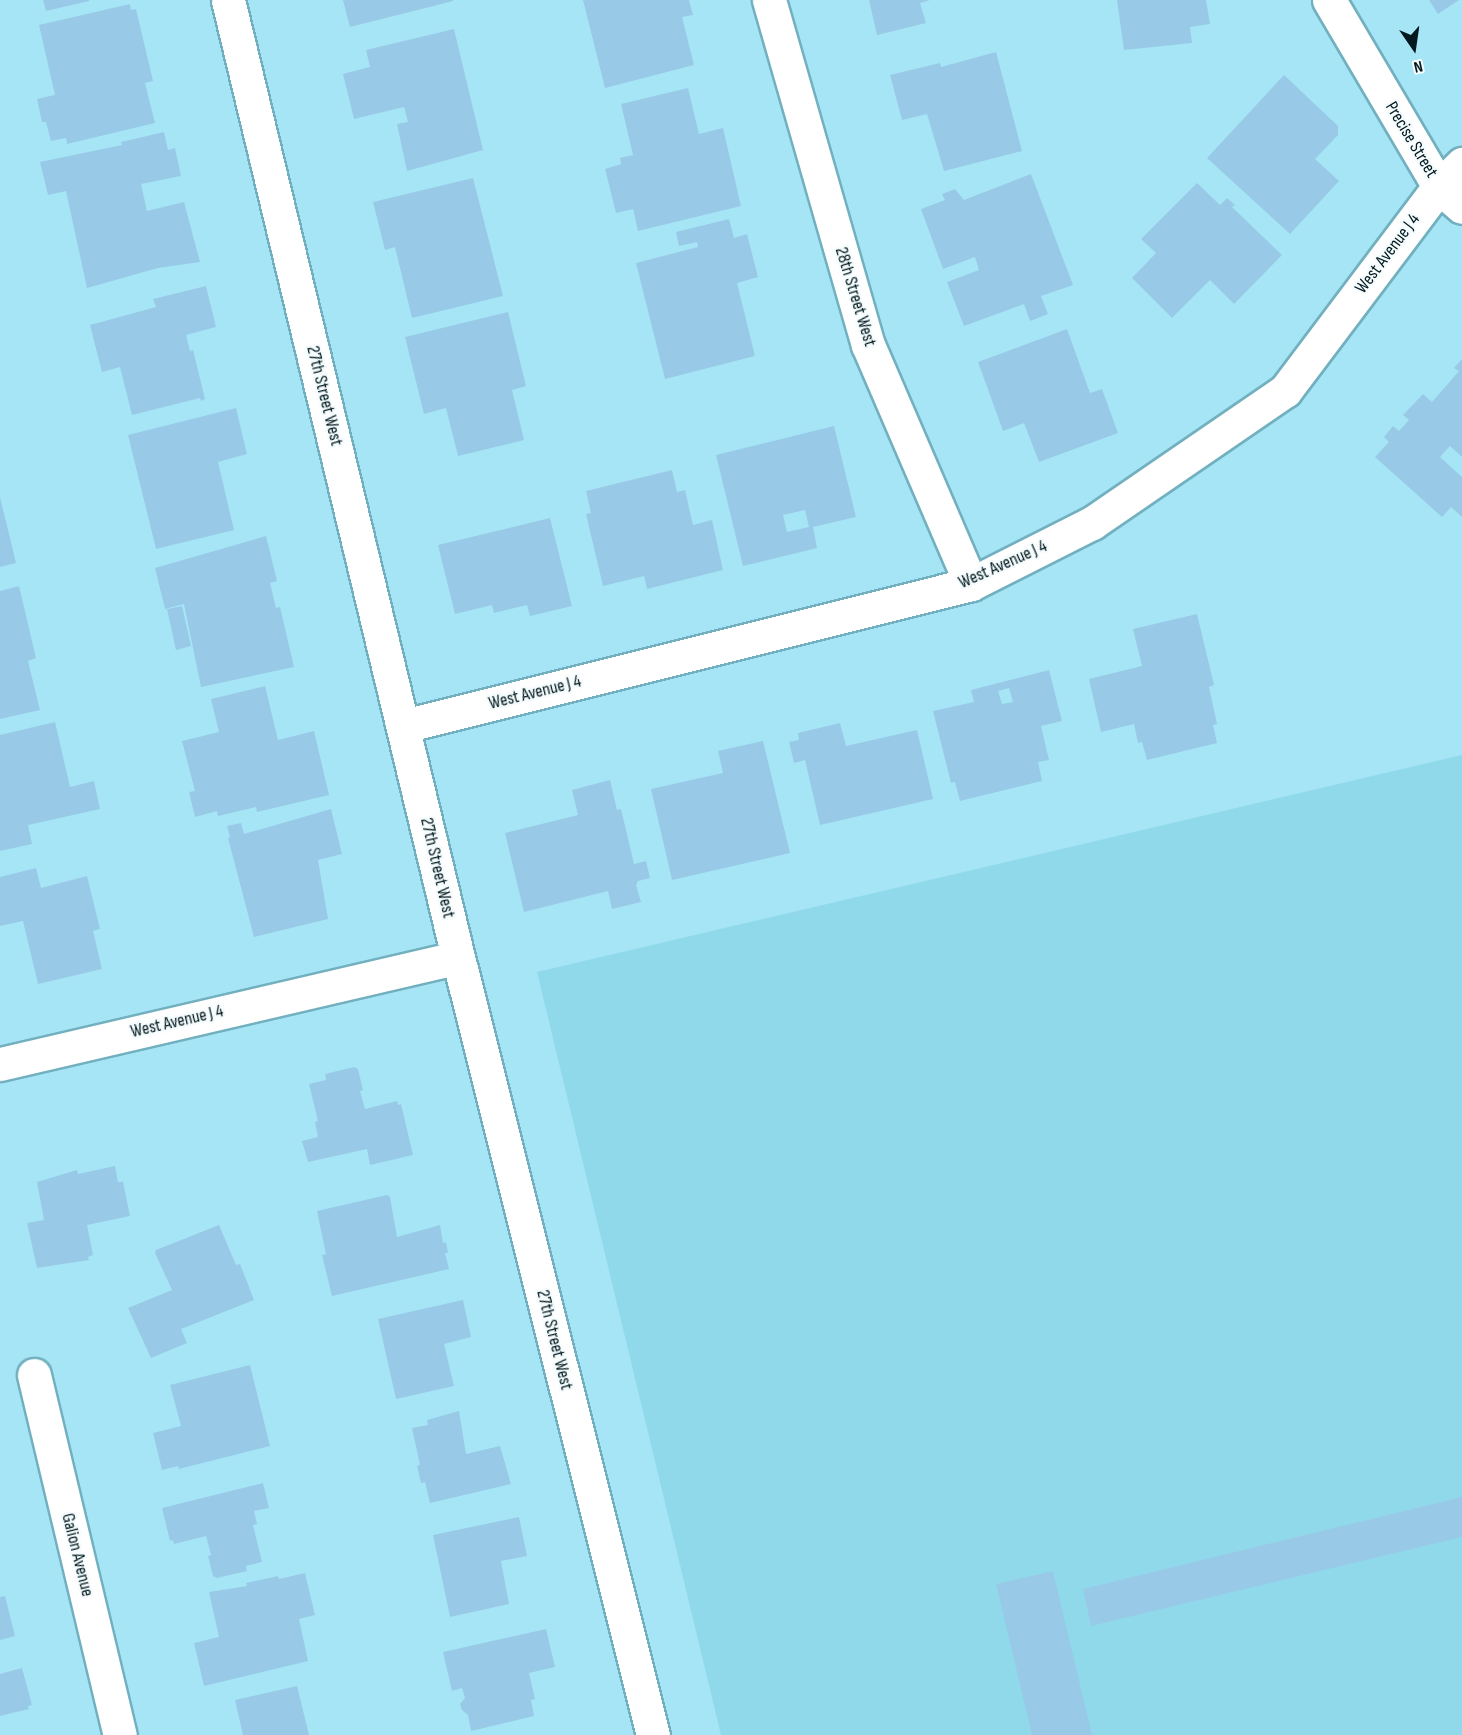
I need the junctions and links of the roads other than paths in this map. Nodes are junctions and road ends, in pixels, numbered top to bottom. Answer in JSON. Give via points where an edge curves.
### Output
{"nodes":[{"id":1,"x":228,"y":0,"type":"edge"},
{"id":2,"x":769,"y":0,"type":"edge"},
{"id":3,"x":1329,"y":0,"type":"edge"},
{"id":4,"x":1462,"y":164,"type":"edge"},
{"id":5,"x":1451,"y":197,"type":"edge"},
{"id":6,"x":971,"y":584,"type":"junction"},
{"id":7,"x":404,"y":726,"type":"junction"},
{"id":8,"x":458,"y":957,"type":"junction"},
{"id":9,"x":0,"y":1064,"type":"edge"},
{"id":10,"x":34,"y":1375,"type":"dead end"},
{"id":11,"x":120,"y":1735,"type":"edge"},
{"id":12,"x":653,"y":1735,"type":"edge"}],
"edges":[{"from":1,"to":7,"type":"street","name":"27th Street West"},
{"from":2,"to":6,"type":"street","name":"28th Street West","via":[[868,345]]},
{"from":3,"to":5,"type":"street","name":"Precise Street"},
{"from":4,"to":5,"type":"street","name":"West Avenue J 4"},
{"from":5,"to":6,"type":"street","name":"West Avenue J 4","via":[[1285,391],[1092,524]]},
{"from":6,"to":7,"type":"street","name":"West Avenue J 4"},
{"from":7,"to":8,"type":"street","name":"27th Street West"},
{"from":8,"to":9,"type":"street","name":"West Avenue J 4"},
{"from":8,"to":12,"type":"street","name":"27th Street West"},
{"from":10,"to":11,"type":"street","name":"Galion Avenue"}]}
